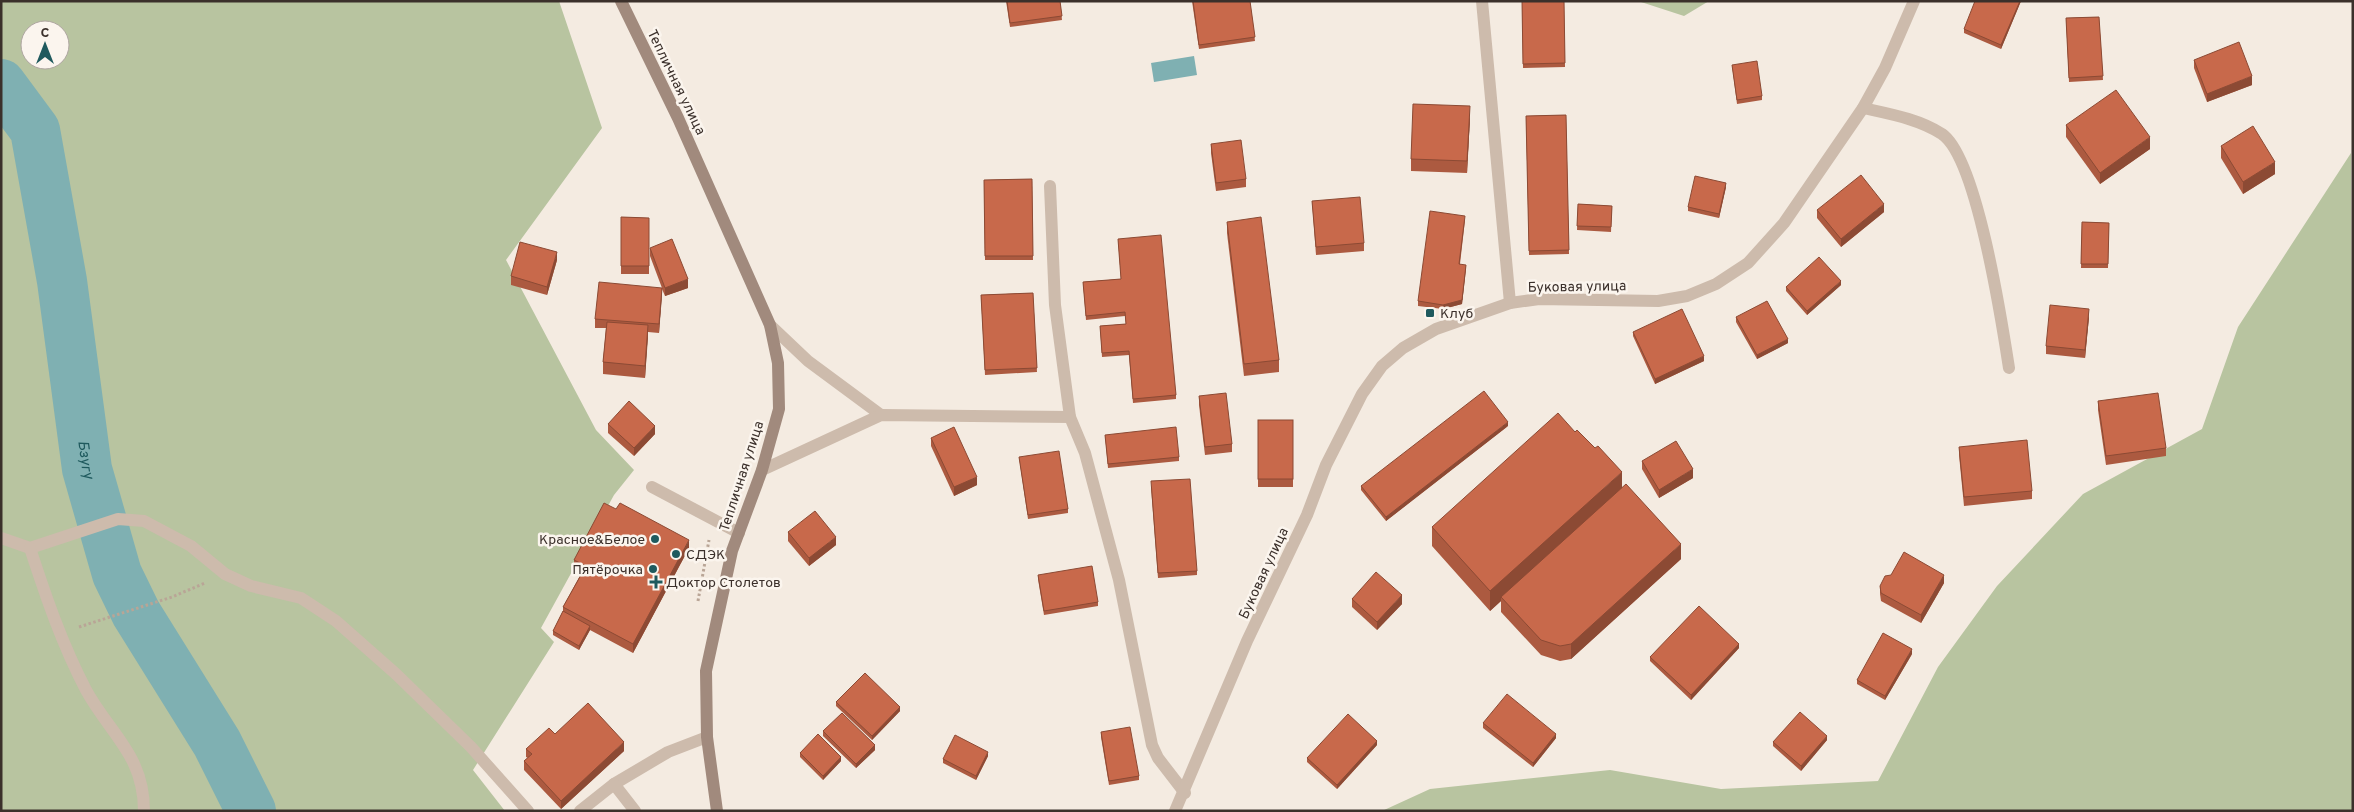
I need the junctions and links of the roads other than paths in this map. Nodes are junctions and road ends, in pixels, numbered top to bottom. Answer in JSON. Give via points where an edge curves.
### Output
{"nodes":[{"id":1,"x":622,"y":1,"type":"edge"},
{"id":2,"x":1482,"y":1,"type":"edge"},
{"id":3,"x":1914,"y":1,"type":"edge"},
{"id":4,"x":1863,"y":108,"type":"junction"},
{"id":5,"x":1050,"y":186,"type":"dead end"},
{"id":6,"x":1510,"y":303,"type":"junction"},
{"id":7,"x":770,"y":325,"type":"junction"},
{"id":8,"x":2010,"y":368,"type":"dead end"},
{"id":9,"x":882,"y":415,"type":"junction"},
{"id":10,"x":1070,"y":417,"type":"junction"},
{"id":11,"x":762,"y":470,"type":"junction"},
{"id":12,"x":652,"y":487,"type":"dead end"},
{"id":13,"x":739,"y":533,"type":"junction"},
{"id":14,"x":1,"y":538,"type":"edge"},
{"id":15,"x":30,"y":548,"type":"junction"},
{"id":16,"x":707,"y":737,"type":"junction"},
{"id":17,"x":614,"y":784,"type":"junction"},
{"id":18,"x":1184,"y":792,"type":"junction"},
{"id":19,"x":144,"y":811,"type":"edge"},
{"id":20,"x":528,"y":811,"type":"edge"},
{"id":21,"x":580,"y":811,"type":"edge"},
{"id":22,"x":635,"y":811,"type":"edge"},
{"id":23,"x":717,"y":811,"type":"edge"},
{"id":24,"x":1175,"y":811,"type":"edge"}],
"edges":[{"from":1,"to":7,"type":"street","name":"Тепличная улица"},
{"from":2,"to":6,"type":"street"},
{"from":3,"to":4,"type":"street","name":"Буковая улица","via":[[1885,68]]},
{"from":4,"to":6,"type":"street","name":"Буковая улица","via":[[1784,223],[1748,263],[1716,284],[1687,296],[1658,301],[1539,299]]},
{"from":4,"to":8,"type":"street","via":[[1919,122],[1943,135],[1958,152],[1996,285]]},
{"from":5,"to":10,"type":"street","via":[[1055,305]]},
{"from":6,"to":18,"type":"street","name":"Буковая улица","via":[[1436,329],[1403,348],[1382,366],[1362,394],[1326,465]]},
{"from":7,"to":9,"type":"street","via":[[808,361]]},
{"from":7,"to":11,"type":"street","name":"Тепличная улица","via":[[778,363],[779,409]]},
{"from":9,"to":10,"type":"street"},
{"from":9,"to":11,"type":"street"},
{"from":10,"to":18,"type":"street","via":[[1085,453],[1119,580],[1152,744],[1158,758]]},
{"from":11,"to":13,"type":"street","name":"Тепличная улица"},
{"from":12,"to":13,"type":"street"},
{"from":13,"to":16,"type":"street","name":"Тепличная улица","via":[[723,588],[706,671]]},
{"from":14,"to":15,"type":"street"},
{"from":15,"to":19,"type":"street","via":[[50,612],[87,691],[131,754],[140,775]]},
{"from":15,"to":20,"type":"street","via":[[118,519],[144,521],[191,546],[225,574],[251,586],[300,598],[336,621],[396,674],[471,747]]},
{"from":16,"to":17,"type":"street","via":[[668,752]]},
{"from":16,"to":23,"type":"street","name":"Тепличная улица"},
{"from":17,"to":21,"type":"street"},
{"from":17,"to":22,"type":"street"},
{"from":18,"to":24,"type":"street","name":"Буковая улица"}]}
